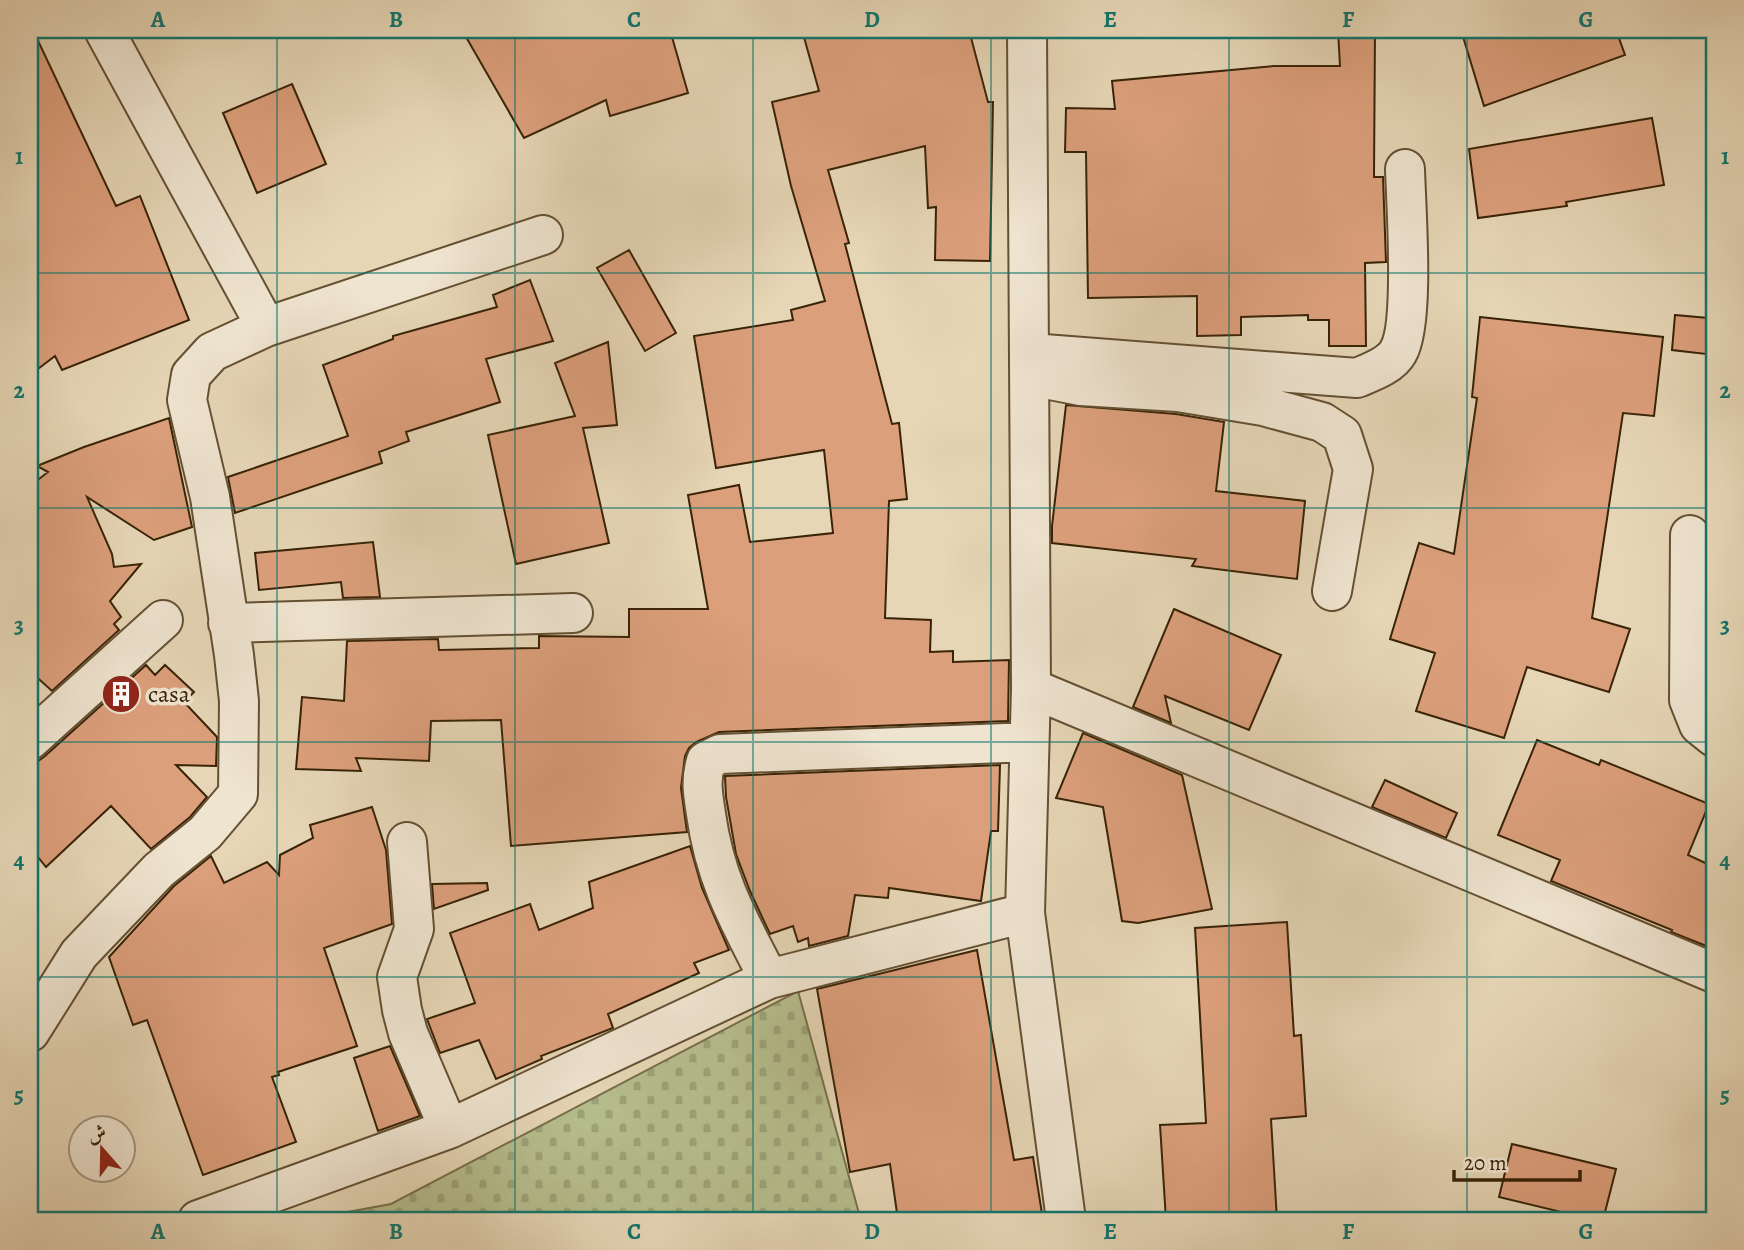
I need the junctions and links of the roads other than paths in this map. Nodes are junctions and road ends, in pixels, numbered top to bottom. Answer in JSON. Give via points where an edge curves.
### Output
{"nodes":[{"id":1,"x":104,"y":30,"type":"edge"},
{"id":2,"x":1027,"y":30,"type":"edge"},
{"id":3,"x":1405,"y":169,"type":"dead end"},
{"id":4,"x":543,"y":235,"type":"dead end"},
{"id":5,"x":266,"y":327,"type":"junction"},
{"id":6,"x":1030,"y":365,"type":"junction"},
{"id":7,"x":1690,"y":535,"type":"dead end"},
{"id":8,"x":1332,"y":591,"type":"dead end"},
{"id":9,"x":573,"y":613,"type":"dead end"},
{"id":10,"x":163,"y":620,"type":"dead end"},
{"id":11,"x":228,"y":623,"type":"junction"},
{"id":12,"x":1031,"y":688,"type":"junction"},
{"id":13,"x":1714,"y":737,"type":"edge"},
{"id":14,"x":30,"y":740,"type":"edge"},
{"id":15,"x":1029,"y":742,"type":"junction"},
{"id":16,"x":407,"y":842,"type":"dead end"},
{"id":17,"x":1025,"y":913,"type":"junction"},
{"id":18,"x":1714,"y":974,"type":"edge"},
{"id":19,"x":769,"y":979,"type":"junction"},
{"id":20,"x":33,"y":1016,"type":"edge"},
{"id":21,"x":449,"y":1129,"type":"junction"},
{"id":22,"x":198,"y":1220,"type":"edge"},
{"id":23,"x":1066,"y":1220,"type":"edge"}],
"edges":[{"from":1,"to":5,"type":"street"},
{"from":2,"to":6,"type":"street"},
{"from":3,"to":6,"type":"street","via":[[1408,324],[1398,352],[1384,366],[1357,378]]},
{"from":4,"to":5,"type":"street"},
{"from":5,"to":11,"type":"street","via":[[212,352],[191,375],[187,400],[209,497]]},
{"from":6,"to":8,"type":"street","via":[[1082,386],[1178,392],[1263,406],[1322,422],[1342,435],[1353,469]]},
{"from":6,"to":12,"type":"street"},
{"from":7,"to":13,"type":"street","via":[[1689,700],[1699,725]]},
{"from":9,"to":11,"type":"street"},
{"from":10,"to":14,"type":"street"},
{"from":11,"to":20,"type":"street","via":[[239,701],[237,794],[205,833],[159,870],[79,954]]},
{"from":12,"to":15,"type":"street"},
{"from":12,"to":18,"type":"street"},
{"from":15,"to":17,"type":"street"},
{"from":15,"to":19,"type":"street","via":[[720,754],[706,761],[701,777],[710,846],[726,895]]},
{"from":16,"to":21,"type":"street","via":[[414,929],[397,977],[400,999],[408,1033]]},
{"from":17,"to":19,"type":"street"},
{"from":17,"to":23,"type":"street"},
{"from":19,"to":21,"type":"street"},
{"from":21,"to":22,"type":"street"}]}
